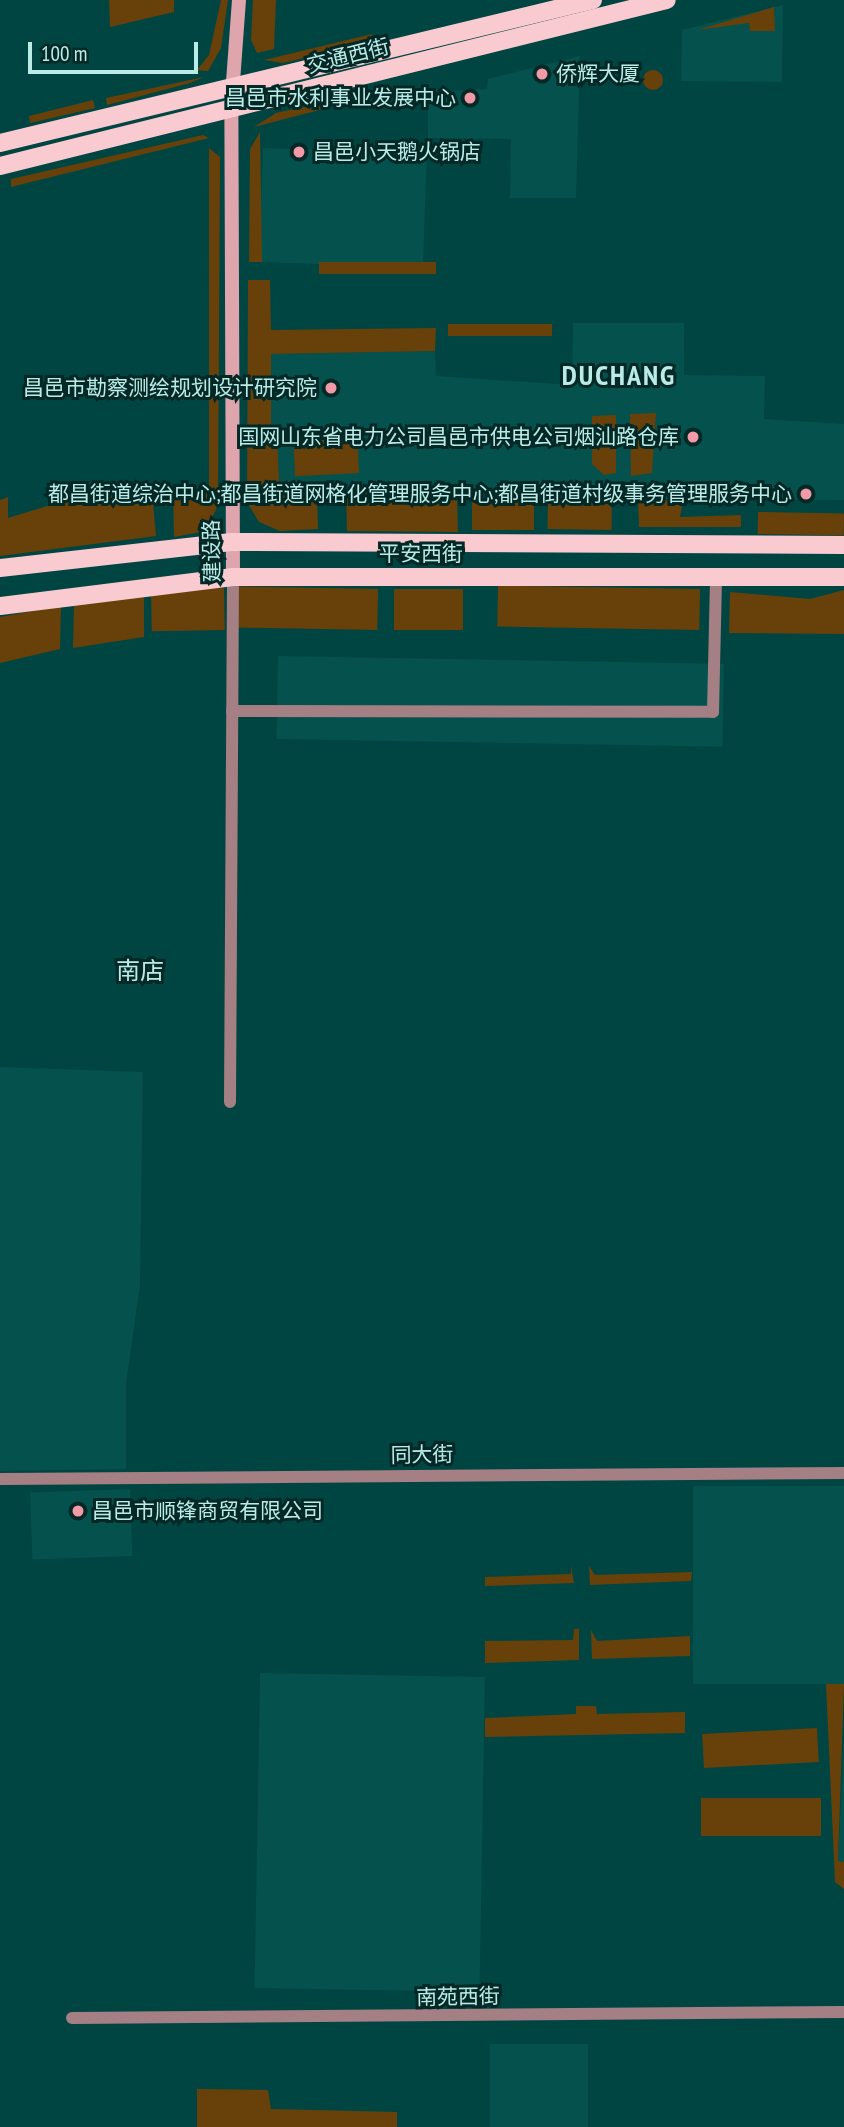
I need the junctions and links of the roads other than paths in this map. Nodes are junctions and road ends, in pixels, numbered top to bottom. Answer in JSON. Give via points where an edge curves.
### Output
{"nodes":[{"id":1,"x":239,"y":0,"type":"edge"},
{"id":2,"x":593,"y":0,"type":"edge"},
{"id":3,"x":667,"y":0,"type":"edge"},
{"id":4,"x":237,"y":86,"type":"junction"},
{"id":5,"x":231,"y":108,"type":"junction"},
{"id":6,"x":0,"y":143,"type":"edge"},
{"id":7,"x":0,"y":166,"type":"edge"},
{"id":8,"x":232,"y":542,"type":"junction"},
{"id":9,"x":844,"y":545,"type":"edge"},
{"id":10,"x":0,"y":568,"type":"edge"},
{"id":11,"x":233,"y":577,"type":"junction"},
{"id":12,"x":844,"y":577,"type":"edge"},
{"id":13,"x":716,"y":580,"type":"junction"},
{"id":14,"x":0,"y":606,"type":"edge"},
{"id":15,"x":232,"y":711,"type":"junction"},
{"id":16,"x":230,"y":1102,"type":"dead end"},
{"id":17,"x":844,"y":1473,"type":"edge"},
{"id":18,"x":0,"y":1479,"type":"edge"},
{"id":19,"x":844,"y":2012,"type":"edge"},
{"id":20,"x":72,"y":2018,"type":"dead end"}],
"edges":[{"from":1,"to":4,"type":"street","name":"建设路"},
{"from":2,"to":4,"type":"main road","name":"交通西街"},
{"from":3,"to":5,"type":"main road","name":"交通西街"},
{"from":4,"to":5,"type":"street","name":"建设路"},
{"from":4,"to":6,"type":"main road","name":"交通西街"},
{"from":5,"to":7,"type":"main road","name":"交通西街"},
{"from":5,"to":8,"type":"street","name":"建设路"},
{"from":8,"to":9,"type":"main road","name":"平安西街"},
{"from":8,"to":10,"type":"main road","name":"平安西街"},
{"from":8,"to":11,"type":"street","name":"建设路"},
{"from":11,"to":13,"type":"main road","name":"平安西街"},
{"from":11,"to":14,"type":"main road","name":"平安西街"},
{"from":11,"to":15,"type":"street","name":"建设路"},
{"from":12,"to":13,"type":"main road","name":"平安西街"},
{"from":13,"to":15,"type":"street","via":[[713,712]]},
{"from":15,"to":16,"type":"street","name":"建设路"},
{"from":17,"to":18,"type":"street","name":"同大街"},
{"from":19,"to":20,"type":"street","name":"南苑西街"}]}
